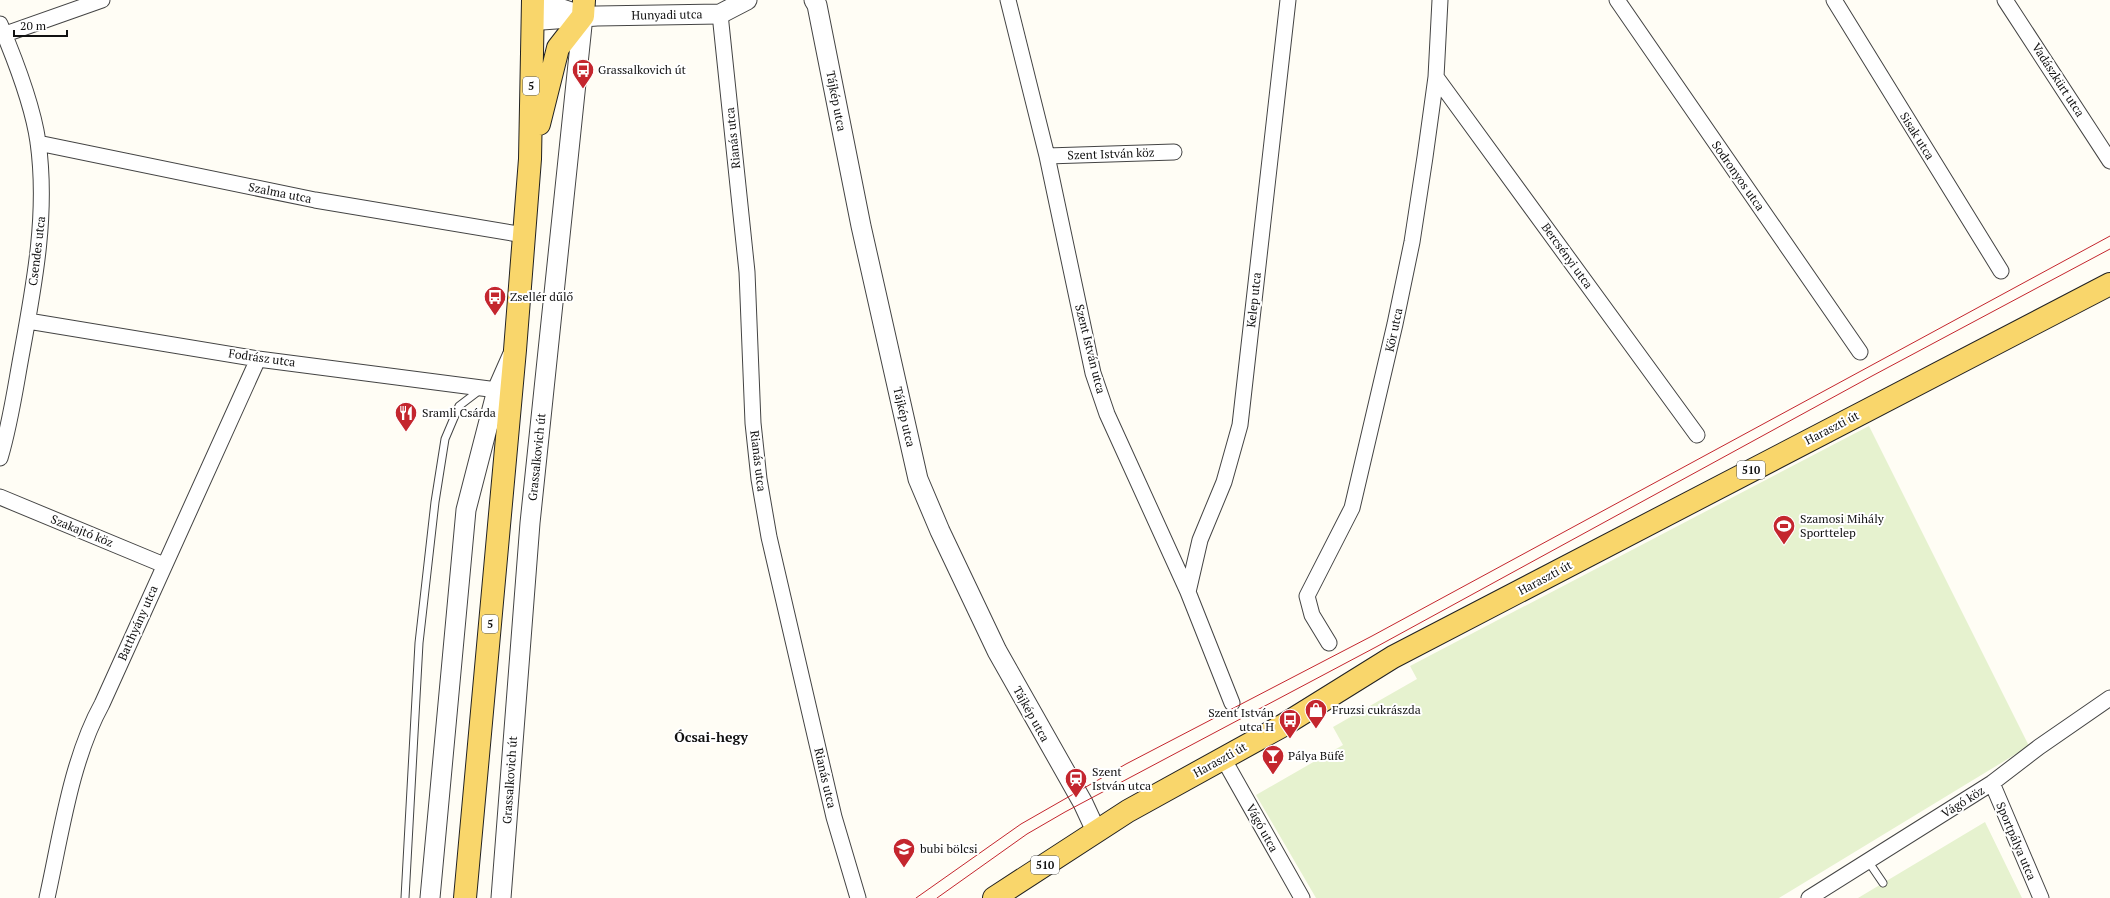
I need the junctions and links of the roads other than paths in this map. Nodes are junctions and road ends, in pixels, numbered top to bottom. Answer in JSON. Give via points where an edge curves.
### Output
{"nodes":[{"id":1,"x":102,"y":0,"type":"edge"},
{"id":2,"x":747,"y":0,"type":"edge"},
{"id":3,"x":814,"y":0,"type":"edge"},
{"id":4,"x":1008,"y":0,"type":"edge"},
{"id":5,"x":1288,"y":0,"type":"edge"},
{"id":6,"x":1440,"y":0,"type":"edge"},
{"id":7,"x":1617,"y":0,"type":"edge"},
{"id":8,"x":1834,"y":0,"type":"edge"},
{"id":9,"x":2006,"y":0,"type":"edge"},
{"id":10,"x":532,"y":6,"type":"edge"},
{"id":11,"x":583,"y":8,"type":"edge"},
{"id":12,"x":720,"y":14,"type":"junction"},
{"id":13,"x":2,"y":31,"type":"edge"},
{"id":14,"x":1436,"y":77,"type":"junction"},
{"id":15,"x":38,"y":143,"type":"junction"},
{"id":16,"x":1174,"y":152,"type":"dead end"},
{"id":17,"x":1047,"y":156,"type":"junction"},
{"id":18,"x":530,"y":159,"type":"junction"},
{"id":19,"x":2110,"y":161,"type":"edge"},
{"id":20,"x":524,"y":235,"type":"junction"},
{"id":21,"x":2001,"y":271,"type":"dead end"},
{"id":22,"x":2110,"y":284,"type":"edge"},
{"id":23,"x":28,"y":321,"type":"junction"},
{"id":24,"x":515,"y":350,"type":"junction"},
{"id":25,"x":1860,"y":352,"type":"dead end"},
{"id":26,"x":258,"y":359,"type":"junction"},
{"id":27,"x":490,"y":388,"type":"junction"},
{"id":28,"x":1697,"y":435,"type":"dead end"},
{"id":29,"x":0,"y":458,"type":"edge"},
{"id":30,"x":0,"y":497,"type":"edge"},
{"id":31,"x":164,"y":564,"type":"junction"},
{"id":32,"x":1188,"y":592,"type":"junction"},
{"id":33,"x":1329,"y":643,"type":"dead end"},
{"id":34,"x":2110,"y":698,"type":"edge"},
{"id":35,"x":1232,"y":703,"type":"dead end"},
{"id":36,"x":1223,"y":758,"type":"junction"},
{"id":37,"x":1992,"y":784,"type":"junction"},
{"id":38,"x":1083,"y":803,"type":"junction"},
{"id":39,"x":1128,"y":811,"type":"junction"},
{"id":40,"x":1096,"y":831,"type":"junction"},
{"id":41,"x":1868,"y":862,"type":"junction"},
{"id":42,"x":1883,"y":883,"type":"dead end"},
{"id":43,"x":47,"y":898,"type":"edge"},
{"id":44,"x":405,"y":898,"type":"edge"},
{"id":45,"x":430,"y":898,"type":"edge"},
{"id":46,"x":465,"y":898,"type":"edge"},
{"id":47,"x":500,"y":898,"type":"edge"},
{"id":48,"x":858,"y":898,"type":"edge"},
{"id":49,"x":994,"y":898,"type":"edge"},
{"id":50,"x":1302,"y":898,"type":"edge"},
{"id":51,"x":1810,"y":898,"type":"edge"},
{"id":52,"x":2041,"y":898,"type":"edge"}],
"edges":[{"from":1,"to":13,"type":"street"},
{"from":2,"to":12,"type":"street","name":"Hunyadi utca"},
{"from":3,"to":38,"type":"street","name":"Tájkép utca","via":[[861,226],[918,479],[997,652]]},
{"from":4,"to":17,"type":"street","name":"Szent István utca"},
{"from":5,"to":32,"type":"street","name":"Kelep utca","via":[[1240,425],[1224,482],[1200,540]]},
{"from":6,"to":14,"type":"street","name":"Kör utca"},
{"from":7,"to":25,"type":"street","name":"Sodronyos utca"},
{"from":8,"to":21,"type":"street","name":"Sisak utca"},
{"from":9,"to":19,"type":"street","name":"Vadászkürt utca"},
{"from":10,"to":11,"type":"street","via":[[542,20]]},
{"from":10,"to":18,"type":"main road","number":"5"},
{"from":11,"to":12,"type":"street","name":"Hunyadi utca"},
{"from":11,"to":18,"type":"main road","via":[[558,48]]},
{"from":11,"to":47,"type":"street","name":"Grassalkovich út","via":[[530,523]]},
{"from":12,"to":48,"type":"street","name":"Rianás utca","via":[[747,272],[753,423],[761,486],[769,537],[832,809]]},
{"from":13,"to":15,"type":"street","name":"Csendes utca","via":[[32,116]]},
{"from":14,"to":28,"type":"street","name":"Bercsényi utca"},
{"from":14,"to":33,"type":"street","name":"Kör utca","via":[[1412,242],[1357,485],[1349,514],[1307,596],[1312,615]]},
{"from":15,"to":20,"type":"street","name":"Szalma utca","via":[[315,200]]},
{"from":15,"to":23,"type":"street","name":"Csendes utca","via":[[41,236]]},
{"from":16,"to":17,"type":"street","name":"Szent István köz"},
{"from":17,"to":32,"type":"street","name":"Szent István utca","via":[[1093,373],[1110,421]]},
{"from":18,"to":20,"type":"main road","number":"5"},
{"from":20,"to":24,"type":"main road","number":"5"},
{"from":22,"to":36,"type":"main road","name":"Haraszti út","number":"510","via":[[1393,657],[1282,726]]},
{"from":23,"to":26,"type":"street","name":"Fodrász utca"},
{"from":23,"to":29,"type":"street","name":"Csendes utca"},
{"from":24,"to":27,"type":"street"},
{"from":24,"to":46,"type":"main road","number":"5"},
{"from":26,"to":27,"type":"street","name":"Fodrász utca"},
{"from":26,"to":31,"type":"street","name":"Batthyány utca"},
{"from":27,"to":44,"type":"lane","via":[[459,406],[445,439],[442,455],[419,643]]},
{"from":27,"to":45,"type":"street","via":[[466,510]]},
{"from":30,"to":31,"type":"street","name":"Szakajtó köz"},
{"from":31,"to":43,"type":"street","name":"Batthyány utca","via":[[80,751]]},
{"from":32,"to":35,"type":"street","name":"Szent István utca"},
{"from":34,"to":37,"type":"street","name":"Vágó köz"},
{"from":36,"to":39,"type":"main road","name":"Haraszti út","number":"510"},
{"from":36,"to":50,"type":"street","name":"Vágó utca"},
{"from":37,"to":41,"type":"street","name":"Vágó köz"},
{"from":37,"to":52,"type":"street","name":"Sportpálya utca"},
{"from":38,"to":39,"type":"street","via":[[1102,815]]},
{"from":38,"to":40,"type":"street","name":"Tájkép utca"},
{"from":39,"to":40,"type":"main road","name":"Haraszti út","number":"510"},
{"from":40,"to":49,"type":"main road","name":"Haraszti út","number":"510"},
{"from":41,"to":42,"type":"lane"},
{"from":41,"to":51,"type":"street","name":"Vágó köz"}]}
